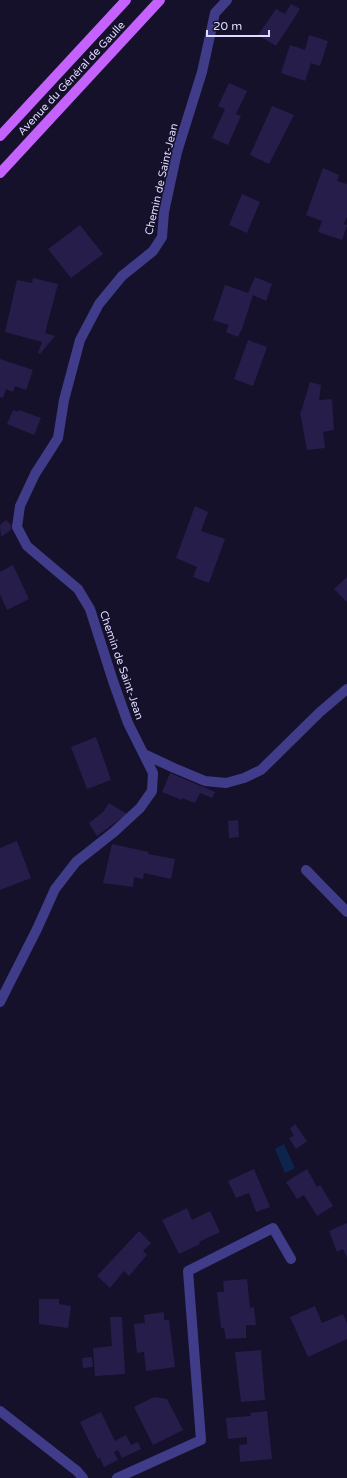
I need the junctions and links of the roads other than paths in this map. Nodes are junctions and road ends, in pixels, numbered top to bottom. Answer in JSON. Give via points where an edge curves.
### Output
{"nodes":[{"id":1,"x":126,"y":0,"type":"edge"},
{"id":2,"x":160,"y":0,"type":"edge"},
{"id":3,"x":227,"y":0,"type":"edge"},
{"id":4,"x":0,"y":136,"type":"edge"},
{"id":5,"x":0,"y":173,"type":"edge"},
{"id":6,"x":347,"y":689,"type":"edge"},
{"id":7,"x":144,"y":754,"type":"junction"},
{"id":8,"x":306,"y":870,"type":"dead end"},
{"id":9,"x":347,"y":912,"type":"edge"},
{"id":10,"x":0,"y":1002,"type":"edge"},
{"id":11,"x":291,"y":1260,"type":"dead end"},
{"id":12,"x":0,"y":1411,"type":"edge"},
{"id":13,"x":83,"y":1478,"type":"edge"},
{"id":14,"x":117,"y":1478,"type":"edge"}],
"edges":[{"from":1,"to":4,"type":"main road","name":"Avenue du Général de Gaulle"},
{"from":2,"to":5,"type":"main road","name":"Avenue du Général de Gaulle"},
{"from":3,"to":7,"type":"street","name":"Chemin de Saint-Jean","via":[[215,13],[202,72],[178,152],[164,212],[162,237],[153,251],[122,276],[99,304],[80,340],[64,400],[58,438],[35,474],[20,506],[17,527],[27,546],[78,588],[90,609],[128,723]]},
{"from":6,"to":7,"type":"street","via":[[261,770],[244,778],[226,783],[205,781]]},
{"from":7,"to":10,"type":"street","name":"Chemin de Saint-Jean","via":[[153,774],[152,791],[140,808],[76,862],[55,889]]},
{"from":8,"to":9,"type":"street"},
{"from":11,"to":14,"type":"street","via":[[273,1228],[188,1271],[202,1440]]},
{"from":12,"to":13,"type":"street","via":[[78,1471]]}]}
